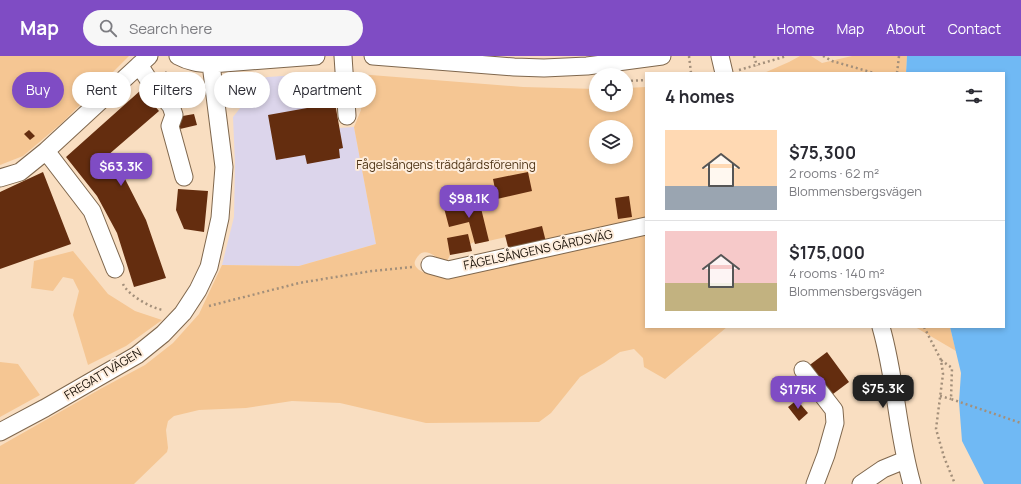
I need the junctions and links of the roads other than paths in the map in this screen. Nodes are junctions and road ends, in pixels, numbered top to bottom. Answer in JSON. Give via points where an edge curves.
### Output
{"nodes":[{"id":1,"x":178,"y":56,"type":"edge"},
{"id":2,"x":316,"y":56,"type":"edge"},
{"id":3,"x":343,"y":56,"type":"edge"},
{"id":4,"x":373,"y":56,"type":"edge"},
{"id":5,"x":662,"y":56,"type":"edge"},
{"id":6,"x":720,"y":56,"type":"edge"},
{"id":7,"x":145,"y":60,"type":"edge"},
{"id":8,"x":212,"y":64,"type":"junction"},
{"id":9,"x":730,"y":72,"type":"edge"},
{"id":10,"x":346,"y":116,"type":"dead end"},
{"id":11,"x":46,"y":151,"type":"junction"},
{"id":12,"x":184,"y":177,"type":"dead end"},
{"id":13,"x":0,"y":178,"type":"edge"},
{"id":14,"x":645,"y":226,"type":"edge"},
{"id":15,"x":430,"y":265,"type":"road end"},
{"id":16,"x":115,"y":269,"type":"road end"},
{"id":17,"x":881,"y":328,"type":"edge"},
{"id":18,"x":803,"y":370,"type":"dead end"},
{"id":19,"x":0,"y":432,"type":"edge"},
{"id":20,"x":905,"y":460,"type":"junction"},
{"id":21,"x":815,"y":484,"type":"edge"},
{"id":22,"x":861,"y":484,"type":"edge"},
{"id":23,"x":912,"y":484,"type":"edge"}],
"edges":[{"from":1,"to":8,"type":"street","via":[[185,60]]},
{"from":2,"to":8,"type":"street"},
{"from":3,"to":10,"type":"street"},
{"from":4,"to":5,"type":"street","via":[[544,68],[587,66]]},
{"from":6,"to":9,"type":"street"},
{"from":7,"to":11,"type":"street"},
{"from":7,"to":12,"type":"street","via":[[152,85],[171,106],[174,115],[170,126]]},
{"from":8,"to":19,"type":"street","name":"FREGATTVÄGEN","via":[[224,168],[220,218],[209,267],[198,290],[183,313],[163,334],[137,355]]},
{"from":11,"to":13,"type":"street","via":[[20,172]]},
{"from":11,"to":16,"type":"street","via":[[92,211]]},
{"from":14,"to":15,"type":"street","name":"FÅGELSÅNGENS GÅRDSVÄG","via":[[448,270]]},
{"from":17,"to":20,"type":"street","via":[[892,371]]},
{"from":18,"to":21,"type":"street","via":[[834,410],[835,423]]},
{"from":20,"to":22,"type":"street","via":[[883,469]]},
{"from":20,"to":23,"type":"street"}]}
